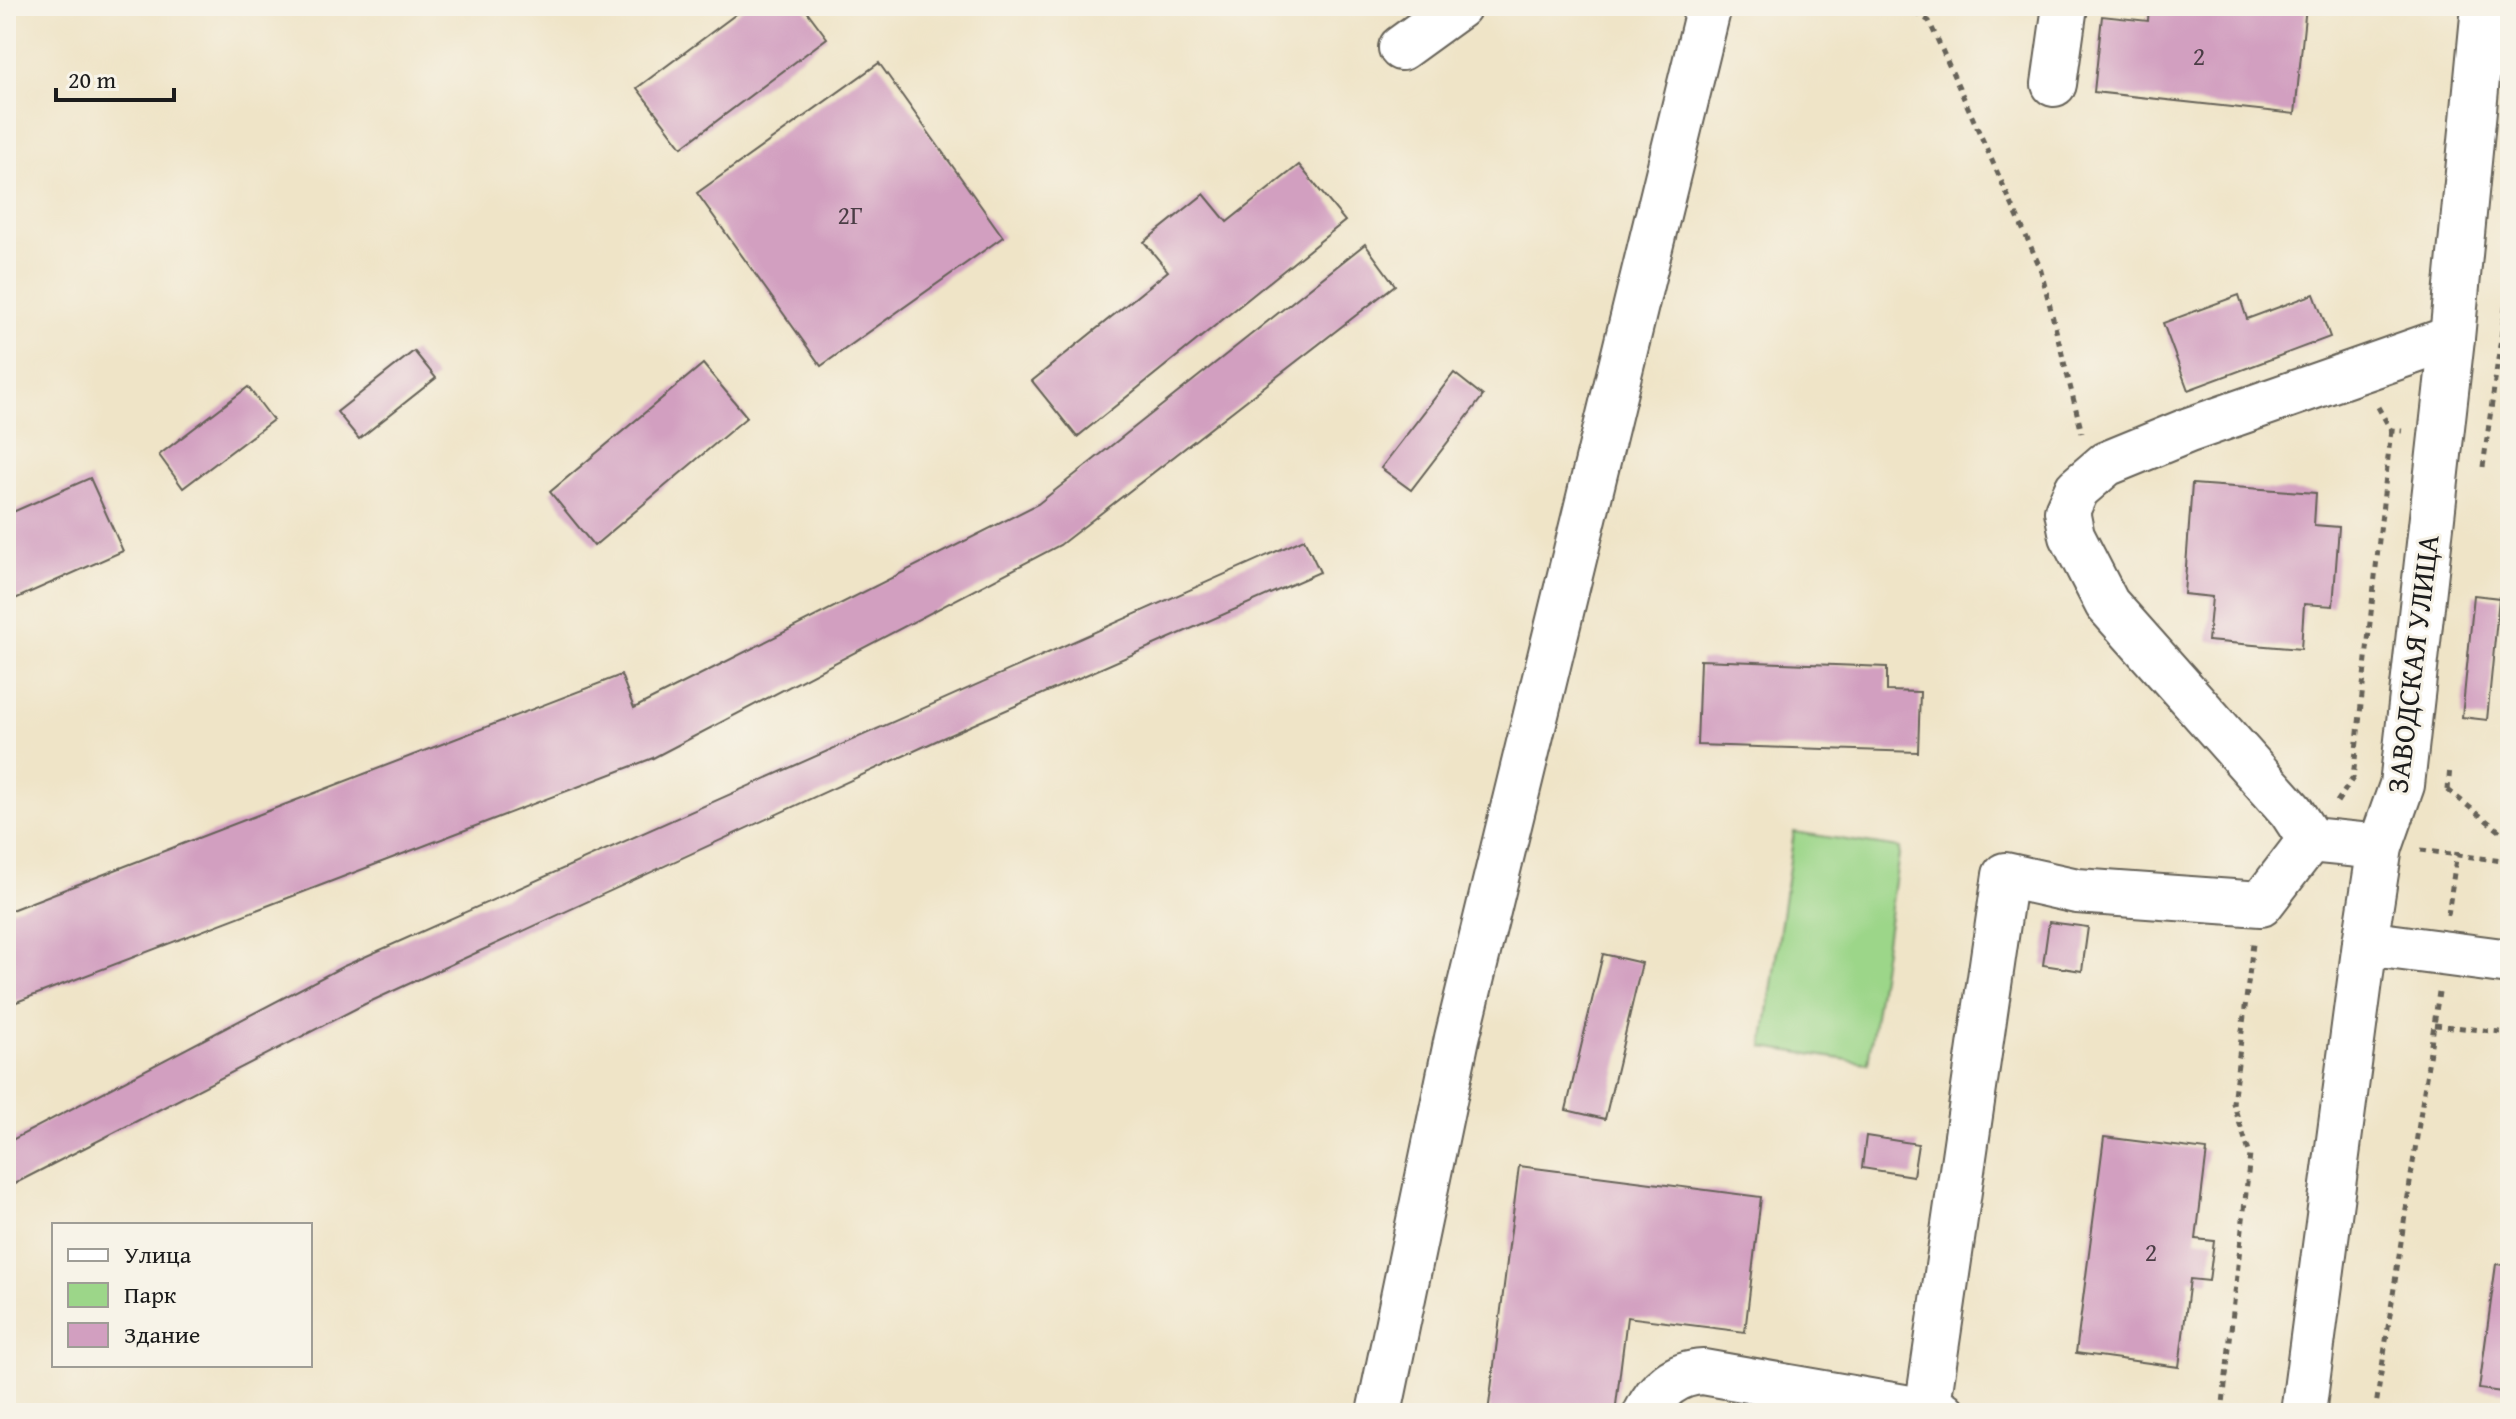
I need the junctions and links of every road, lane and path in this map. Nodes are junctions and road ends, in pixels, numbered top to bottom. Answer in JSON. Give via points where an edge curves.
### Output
{"nodes":[{"id":1,"x":1459,"y":6,"type":"edge"},
{"id":2,"x":1709,"y":6,"type":"edge"},
{"id":3,"x":1905,"y":6,"type":"edge"},
{"id":4,"x":2065,"y":6,"type":"edge"},
{"id":5,"x":2484,"y":6,"type":"edge"},
{"id":6,"x":1401,"y":48,"type":"dead end"},
{"id":7,"x":2054,"y":84,"type":"dead end"},
{"id":8,"x":2510,"y":273,"type":"edge"},
{"id":9,"x":2508,"y":302,"type":"edge"},
{"id":10,"x":2452,"y":338,"type":"junction"},
{"id":11,"x":2329,"y":381,"type":"junction"},
{"id":12,"x":2391,"y":430,"type":"junction"},
{"id":13,"x":2441,"y":437,"type":"junction"},
{"id":14,"x":2092,"y":473,"type":"junction"},
{"id":15,"x":2448,"y":790,"type":"dead end"},
{"id":16,"x":2510,"y":807,"type":"edge"},
{"id":17,"x":2507,"y":837,"type":"junction"},
{"id":18,"x":2310,"y":840,"type":"junction"},
{"id":19,"x":2380,"y":847,"type":"junction"},
{"id":20,"x":2457,"y":852,"type":"junction"},
{"id":21,"x":2507,"y":861,"type":"edge"},
{"id":22,"x":2261,"y":904,"type":"junction"},
{"id":23,"x":2365,"y":943,"type":"junction"},
{"id":24,"x":2443,"y":954,"type":"junction"},
{"id":25,"x":2510,"y":962,"type":"edge"},
{"id":26,"x":2435,"y":1025,"type":"junction"},
{"id":27,"x":2510,"y":1033,"type":"edge"},
{"id":28,"x":1935,"y":1412,"type":"edge"},
{"id":29,"x":1379,"y":1413,"type":"edge"},
{"id":30,"x":1646,"y":1413,"type":"edge"},
{"id":31,"x":2222,"y":1413,"type":"edge"},
{"id":32,"x":2303,"y":1413,"type":"edge"},
{"id":33,"x":2375,"y":1413,"type":"edge"}],
"edges":[{"from":1,"to":6,"type":"street"},
{"from":2,"to":29,"type":"street","via":[[1457,1038]]},
{"from":3,"to":14,"type":"path","via":[[1929,21],[2040,267]]},
{"from":4,"to":7,"type":"street"},
{"from":5,"to":10,"type":"street","name":"ЗАВОДСКАЯ УЛИЦА"},
{"from":8,"to":9,"type":"path"},
{"from":9,"to":13,"type":"path","via":[[2487,443]]},
{"from":10,"to":11,"type":"street"},
{"from":10,"to":13,"type":"street","name":"ЗАВОДСКАЯ УЛИЦА"},
{"from":11,"to":12,"type":"path","via":[[2335,399],[2374,404]]},
{"from":11,"to":14,"type":"street","via":[[2189,430]]},
{"from":12,"to":13,"type":"path"},
{"from":12,"to":18,"type":"path","via":[[2353,778]]},
{"from":13,"to":19,"type":"street","name":"ЗАВОДСКАЯ УЛИЦА","via":[[2402,785]]},
{"from":14,"to":18,"type":"street","via":[[2067,511],[2088,574],[2107,604],[2291,811]]},
{"from":15,"to":17,"type":"path"},
{"from":16,"to":17,"type":"path"},
{"from":17,"to":21,"type":"path"},
{"from":18,"to":19,"type":"street"},
{"from":18,"to":22,"type":"street"},
{"from":19,"to":20,"type":"path"},
{"from":19,"to":23,"type":"street","name":"ЗАВОДСКАЯ УЛИЦА"},
{"from":20,"to":21,"type":"path"},
{"from":20,"to":24,"type":"path"},
{"from":22,"to":28,"type":"street","via":[[2077,891],[2005,875]]},
{"from":22,"to":31,"type":"path","via":[[2233,1103],[2250,1155]]},
{"from":23,"to":24,"type":"street"},
{"from":23,"to":32,"type":"street","name":"ЗАВОДСКАЯ УЛИЦА"},
{"from":24,"to":25,"type":"street"},
{"from":24,"to":26,"type":"path"},
{"from":26,"to":27,"type":"path"},
{"from":26,"to":33,"type":"path"},
{"from":28,"to":30,"type":"street","via":[[1686,1372],[1657,1394]]}]}
